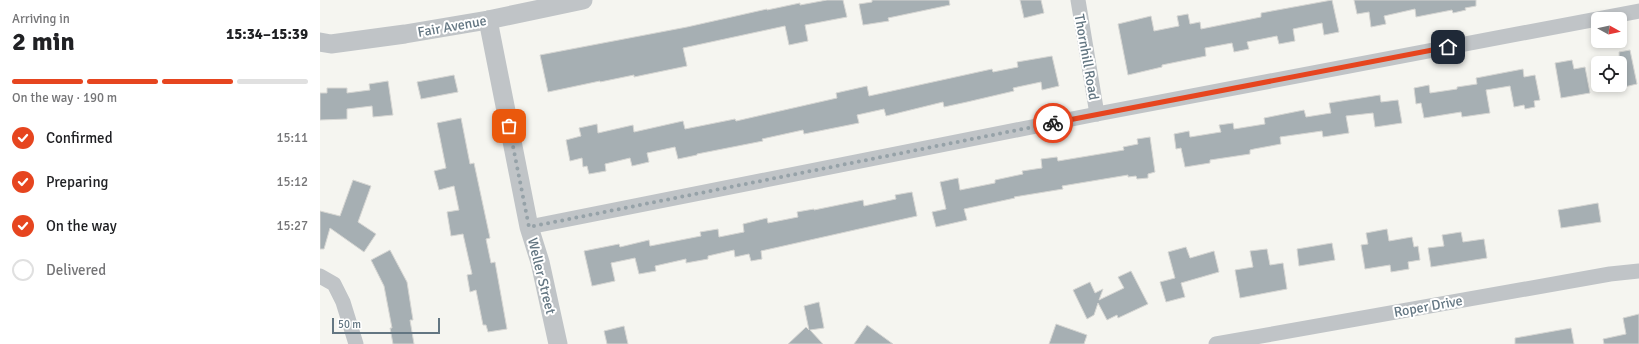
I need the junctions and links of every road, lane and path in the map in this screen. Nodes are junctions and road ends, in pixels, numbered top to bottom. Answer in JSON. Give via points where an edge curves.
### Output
{"nodes":[{"id":1,"x":583,"y":0,"type":"edge"},
{"id":2,"x":1078,"y":0,"type":"edge"},
{"id":3,"x":1639,"y":11,"type":"edge"},
{"id":4,"x":488,"y":20,"type":"junction"},
{"id":5,"x":320,"y":42,"type":"edge"},
{"id":6,"x":1097,"y":114,"type":"junction"},
{"id":7,"x":529,"y":227,"type":"junction"},
{"id":8,"x":1639,"y":271,"type":"edge"},
{"id":9,"x":320,"y":276,"type":"edge"},
{"id":10,"x":356,"y":344,"type":"edge"},
{"id":11,"x":558,"y":344,"type":"edge"},
{"id":12,"x":1216,"y":344,"type":"edge"}],
"edges":[{"from":1,"to":4,"type":"street","name":"Fair Avenue"},
{"from":2,"to":6,"type":"street","name":"Thornhill Road"},
{"from":3,"to":6,"type":"street"},
{"from":4,"to":5,"type":"street","name":"Fair Avenue","via":[[331,44]]},
{"from":4,"to":7,"type":"street","name":"Weller Street"},
{"from":6,"to":7,"type":"street"},
{"from":7,"to":11,"type":"street","name":"Weller Street","via":[[540,262]]},
{"from":8,"to":12,"type":"street","name":"Roper Drive"},
{"from":9,"to":10,"type":"street","via":[[334,284],[343,302]]}]}
